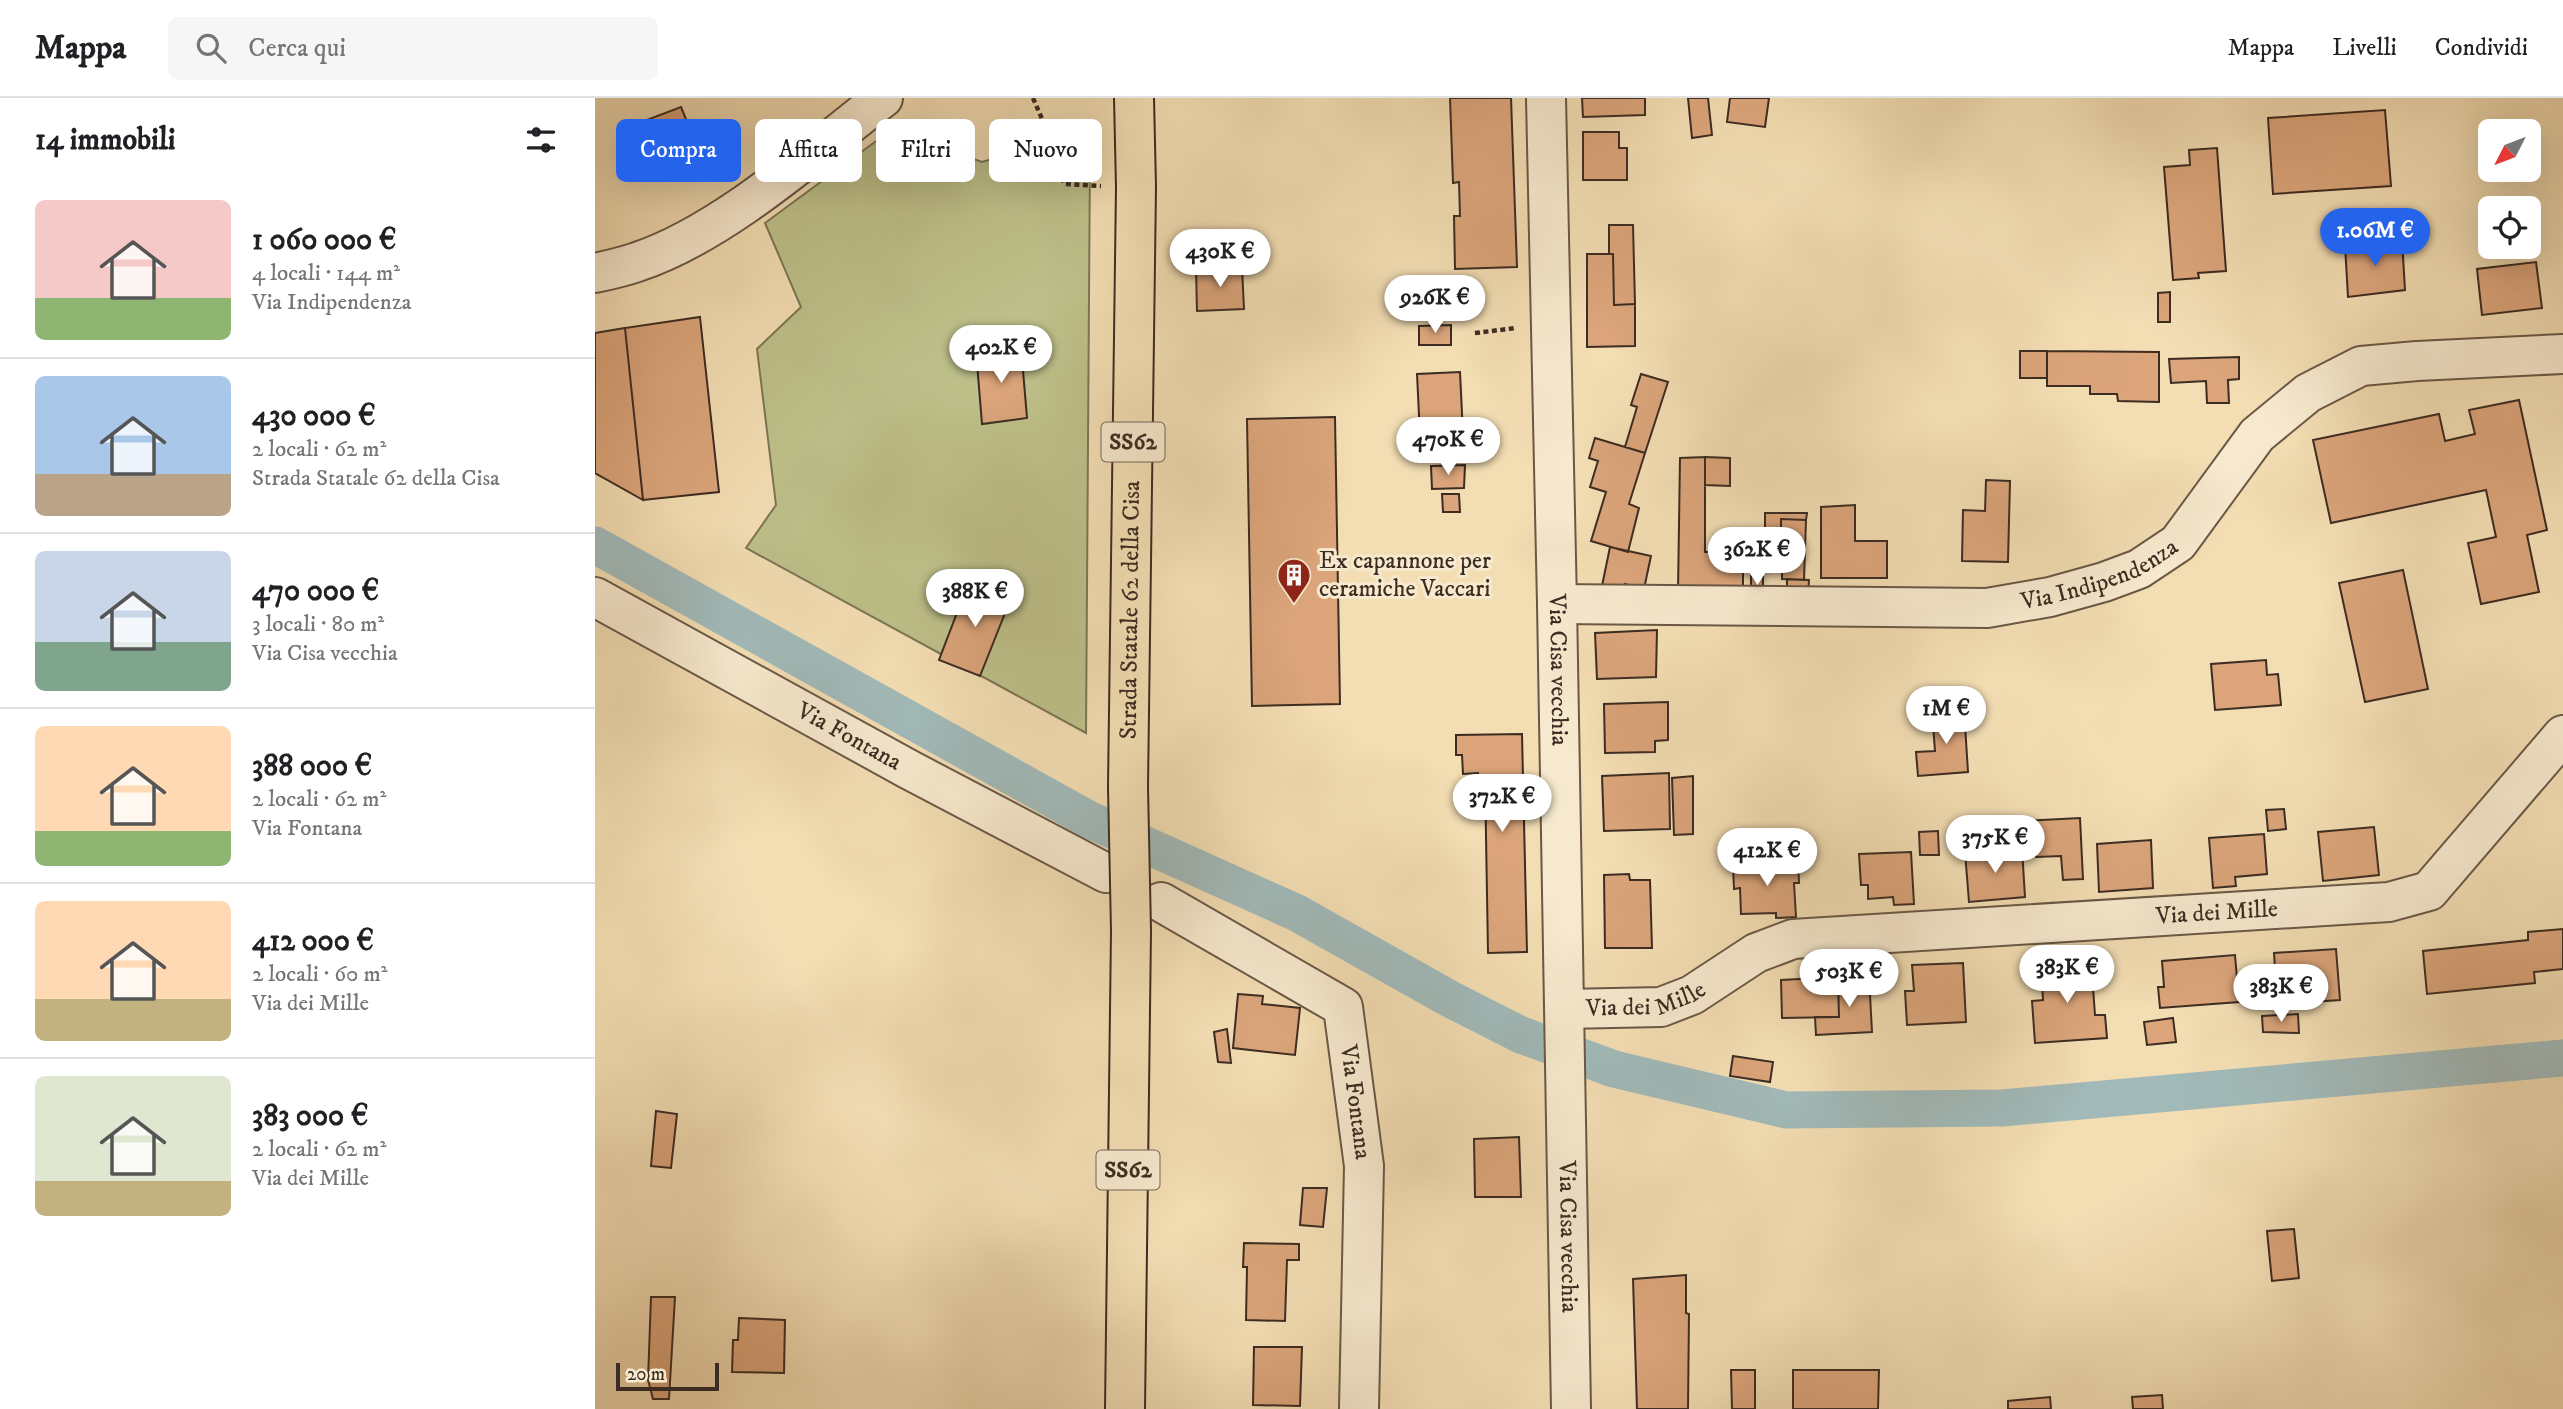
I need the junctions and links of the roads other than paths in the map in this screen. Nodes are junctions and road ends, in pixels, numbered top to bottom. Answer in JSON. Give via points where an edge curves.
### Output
{"nodes":[{"id":1,"x":837,"y":98,"type":"edge"},
{"id":2,"x":883,"y":98,"type":"edge"},
{"id":3,"x":1134,"y":98,"type":"edge"},
{"id":4,"x":1546,"y":98,"type":"edge"},
{"id":5,"x":829,"y":119,"type":"edge"},
{"id":6,"x":856,"y":119,"type":"edge"},
{"id":7,"x":774,"y":182,"type":"edge"},
{"id":8,"x":595,"y":273,"type":"edge"},
{"id":9,"x":2563,"y":354,"type":"edge"},
{"id":10,"x":595,"y":597,"type":"edge"},
{"id":11,"x":1557,"y":604,"type":"junction"},
{"id":12,"x":2563,"y":735,"type":"edge"},
{"id":13,"x":1106,"y":873,"type":"dead end"},
{"id":14,"x":1161,"y":902,"type":"dead end"},
{"id":15,"x":1565,"y":1021,"type":"junction"},
{"id":16,"x":1125,"y":1409,"type":"edge"},
{"id":17,"x":1359,"y":1409,"type":"edge"},
{"id":18,"x":1571,"y":1409,"type":"edge"}],
"edges":[{"from":1,"to":5,"type":"street"},
{"from":2,"to":6,"type":"street"},
{"from":3,"to":16,"type":"main road","name":"Strada Statale 62 della Cisa","number":"SS62","bridge":true},
{"from":4,"to":11,"type":"street","name":"Via Cisa vecchia"},
{"from":7,"to":8,"type":"street","via":[[709,227],[638,262]]},
{"from":9,"to":11,"type":"street","name":"Via Indipendenza","via":[[2361,366],[2308,393],[2257,435],[2178,543],[2139,569],[2050,597],[1987,608]]},
{"from":10,"to":13,"type":"street","name":"Via Fontana"},
{"from":11,"to":15,"type":"street","name":"Via Cisa vecchia"},
{"from":12,"to":15,"type":"street","name":"Via dei Mille","via":[[2428,891],[2389,902],[1793,939],[1756,953],[1692,995],[1661,1007]]},
{"from":14,"to":17,"type":"street","name":"Via Fontana","via":[[1343,1007],[1364,1166]]},
{"from":15,"to":18,"type":"street","name":"Via Cisa vecchia"}]}
